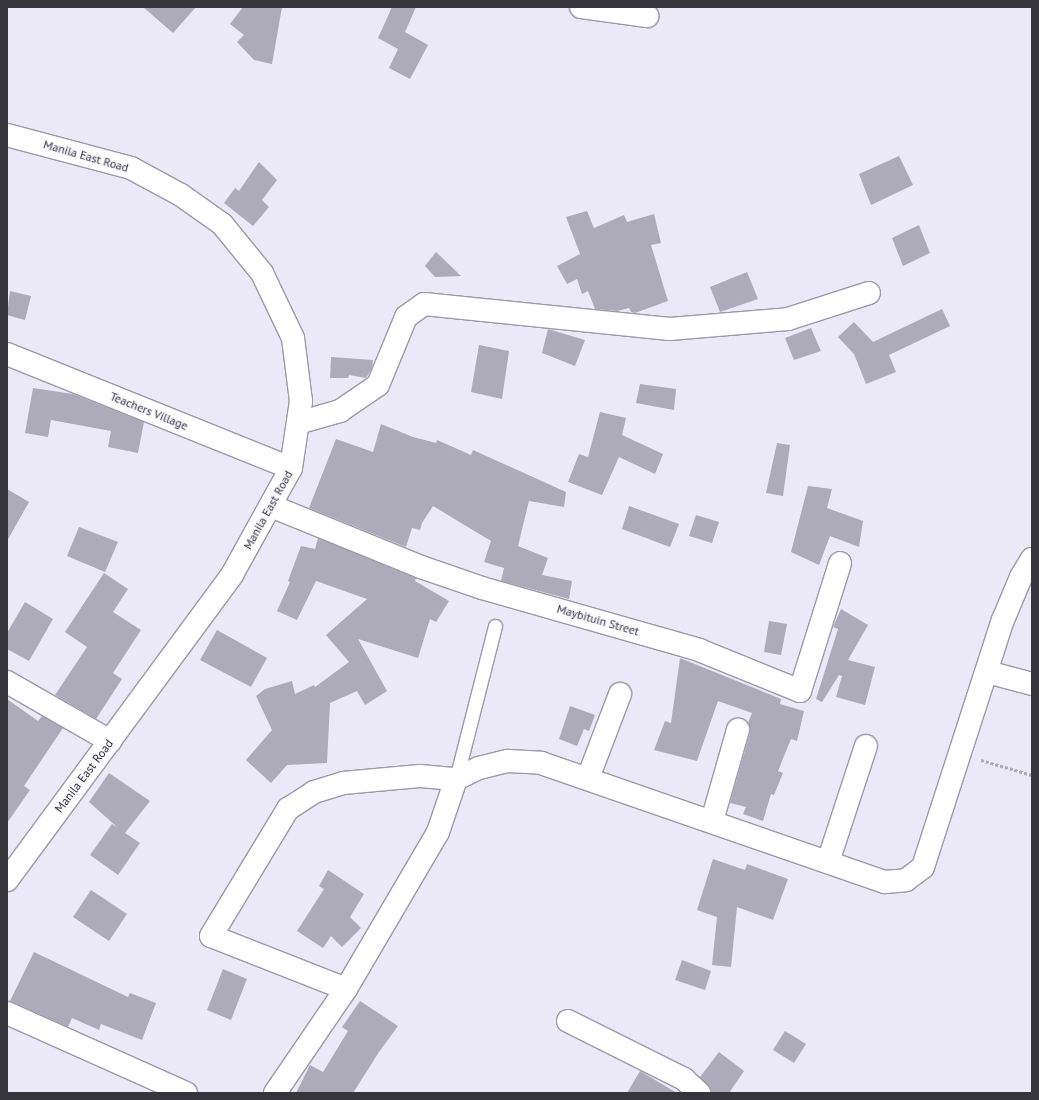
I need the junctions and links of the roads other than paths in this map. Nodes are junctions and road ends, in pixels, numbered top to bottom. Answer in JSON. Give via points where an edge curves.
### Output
{"nodes":[{"id":1,"x":581,"y":7,"type":"edge"},
{"id":2,"x":647,"y":16,"type":"dead end"},
{"id":3,"x":7,"y":135,"type":"edge"},
{"id":4,"x":869,"y":293,"type":"dead end"},
{"id":5,"x":7,"y":354,"type":"edge"},
{"id":6,"x":298,"y":423,"type":"junction"},
{"id":7,"x":292,"y":468,"type":"junction"},
{"id":8,"x":271,"y":506,"type":"junction"},
{"id":9,"x":1032,"y":559,"type":"edge"},
{"id":10,"x":840,"y":564,"type":"dead end"},
{"id":11,"x":495,"y":626,"type":"dead end"},
{"id":12,"x":986,"y":672,"type":"junction"},
{"id":13,"x":7,"y":682,"type":"edge"},
{"id":14,"x":1032,"y":684,"type":"edge"},
{"id":15,"x":620,"y":694,"type":"dead end"},
{"id":16,"x":738,"y":730,"type":"dead end"},
{"id":17,"x":110,"y":741,"type":"junction"},
{"id":18,"x":866,"y":746,"type":"dead end"},
{"id":19,"x":588,"y":778,"type":"junction"},
{"id":20,"x":456,"y":779,"type":"junction"},
{"id":21,"x":712,"y":821,"type":"junction"},
{"id":22,"x":828,"y":862,"type":"junction"},
{"id":23,"x":7,"y":880,"type":"edge"},
{"id":24,"x":346,"y":989,"type":"junction"},
{"id":25,"x":7,"y":1013,"type":"edge"},
{"id":26,"x":568,"y":1021,"type":"dead end"},
{"id":27,"x":186,"y":1093,"type":"edge"},
{"id":28,"x":275,"y":1093,"type":"edge"},
{"id":29,"x":699,"y":1093,"type":"edge"}],
"edges":[{"from":1,"to":2,"type":"street"},
{"from":3,"to":6,"type":"street","name":"Manila East Road","via":[[131,168],[182,195],[222,224],[262,273],[293,338],[301,402]]},
{"from":4,"to":6,"type":"street","via":[[788,320],[670,329],[424,304],[406,318],[378,385],[340,411]]},
{"from":5,"to":7,"type":"street","name":"Teachers Village"},
{"from":6,"to":7,"type":"street","name":"Manila East Road"},
{"from":7,"to":8,"type":"street","name":"Manila East Road"},
{"from":8,"to":10,"type":"street","name":"Maybituin Street","via":[[421,566],[494,592],[566,610],[699,650],[800,691]]},
{"from":8,"to":17,"type":"street","name":"Manila East Road","via":[[232,575]]},
{"from":9,"to":12,"type":"street","via":[[1021,577],[1003,620]]},
{"from":11,"to":20,"type":"lane"},
{"from":12,"to":14,"type":"street"},
{"from":12,"to":22,"type":"street","via":[[923,867],[906,880],[885,882]]},
{"from":13,"to":17,"type":"street"},
{"from":15,"to":19,"type":"street"},
{"from":16,"to":21,"type":"street"},
{"from":17,"to":23,"type":"street","name":"Manila East Road"},
{"from":18,"to":22,"type":"street"},
{"from":19,"to":20,"type":"street","via":[[541,763],[508,761],[479,768]]},
{"from":19,"to":21,"type":"street"},
{"from":20,"to":24,"type":"street","via":[[438,832]]},
{"from":20,"to":24,"type":"street","via":[[420,776],[383,779],[343,783],[314,792],[288,809],[211,936]]},
{"from":21,"to":22,"type":"street"},
{"from":24,"to":28,"type":"street"},
{"from":25,"to":27,"type":"street"},
{"from":26,"to":29,"type":"street","via":[[684,1079]]}]}
